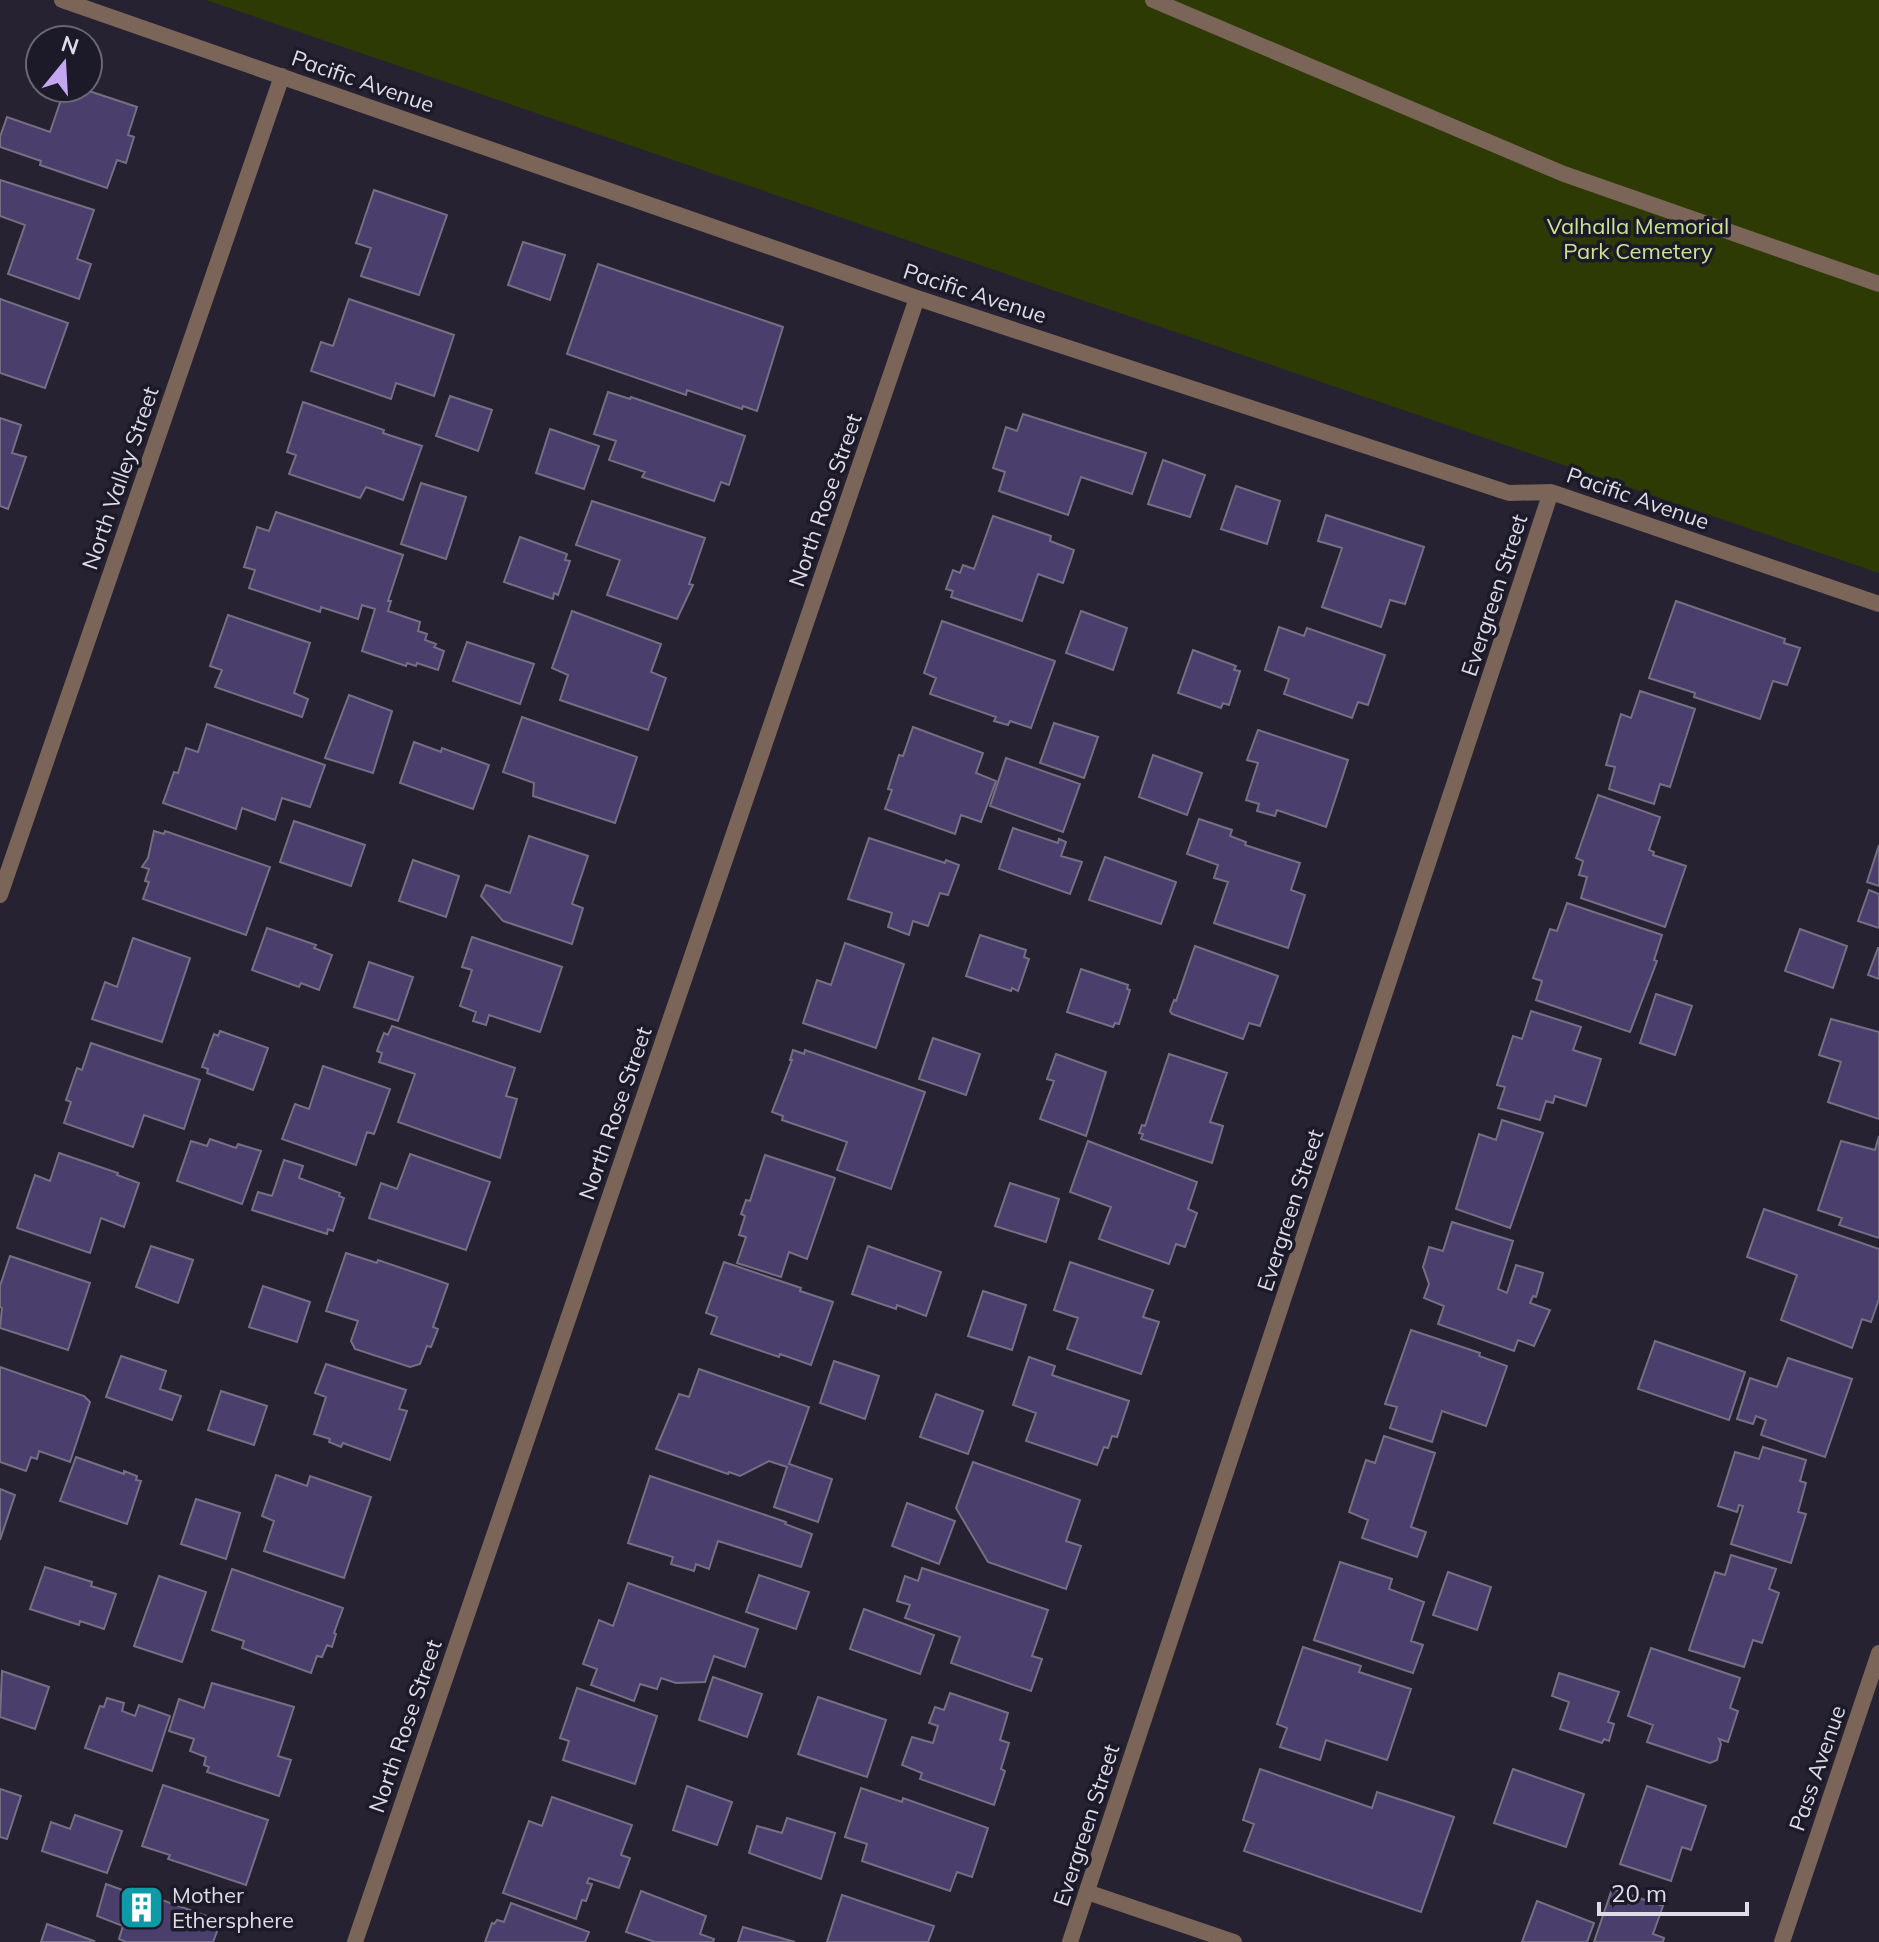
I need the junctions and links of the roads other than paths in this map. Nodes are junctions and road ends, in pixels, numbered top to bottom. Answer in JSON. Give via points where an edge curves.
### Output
{"nodes":[{"id":1,"x":62,"y":0,"type":"edge"},
{"id":2,"x":1153,"y":0,"type":"edge"},
{"id":3,"x":282,"y":76,"type":"junction"},
{"id":4,"x":1879,"y":284,"type":"edge"},
{"id":5,"x":917,"y":298,"type":"junction"},
{"id":6,"x":1551,"y":492,"type":"junction"},
{"id":7,"x":1879,"y":604,"type":"edge"},
{"id":8,"x":0,"y":895,"type":"edge"},
{"id":9,"x":1879,"y":1653,"type":"edge"},
{"id":10,"x":1087,"y":1892,"type":"junction"},
{"id":11,"x":355,"y":1942,"type":"edge"},
{"id":12,"x":1070,"y":1942,"type":"edge"},
{"id":13,"x":1234,"y":1942,"type":"edge"},
{"id":14,"x":1782,"y":1942,"type":"edge"}],
"edges":[{"from":1,"to":3,"type":"street","name":"Pacific Avenue"},
{"from":2,"to":4,"type":"street","via":[[1564,174]]},
{"from":3,"to":5,"type":"street","name":"Pacific Avenue"},
{"from":3,"to":8,"type":"street","name":"North Valley Street"},
{"from":5,"to":6,"type":"street","name":"Pacific Avenue","via":[[1509,493]]},
{"from":5,"to":11,"type":"street","name":"North Rose Street"},
{"from":6,"to":7,"type":"street","name":"Pacific Avenue"},
{"from":6,"to":10,"type":"street","name":"Evergreen Street"},
{"from":9,"to":14,"type":"street","name":"Pass Avenue"},
{"from":10,"to":12,"type":"street","name":"Evergreen Street"},
{"from":10,"to":13,"type":"street"}]}
